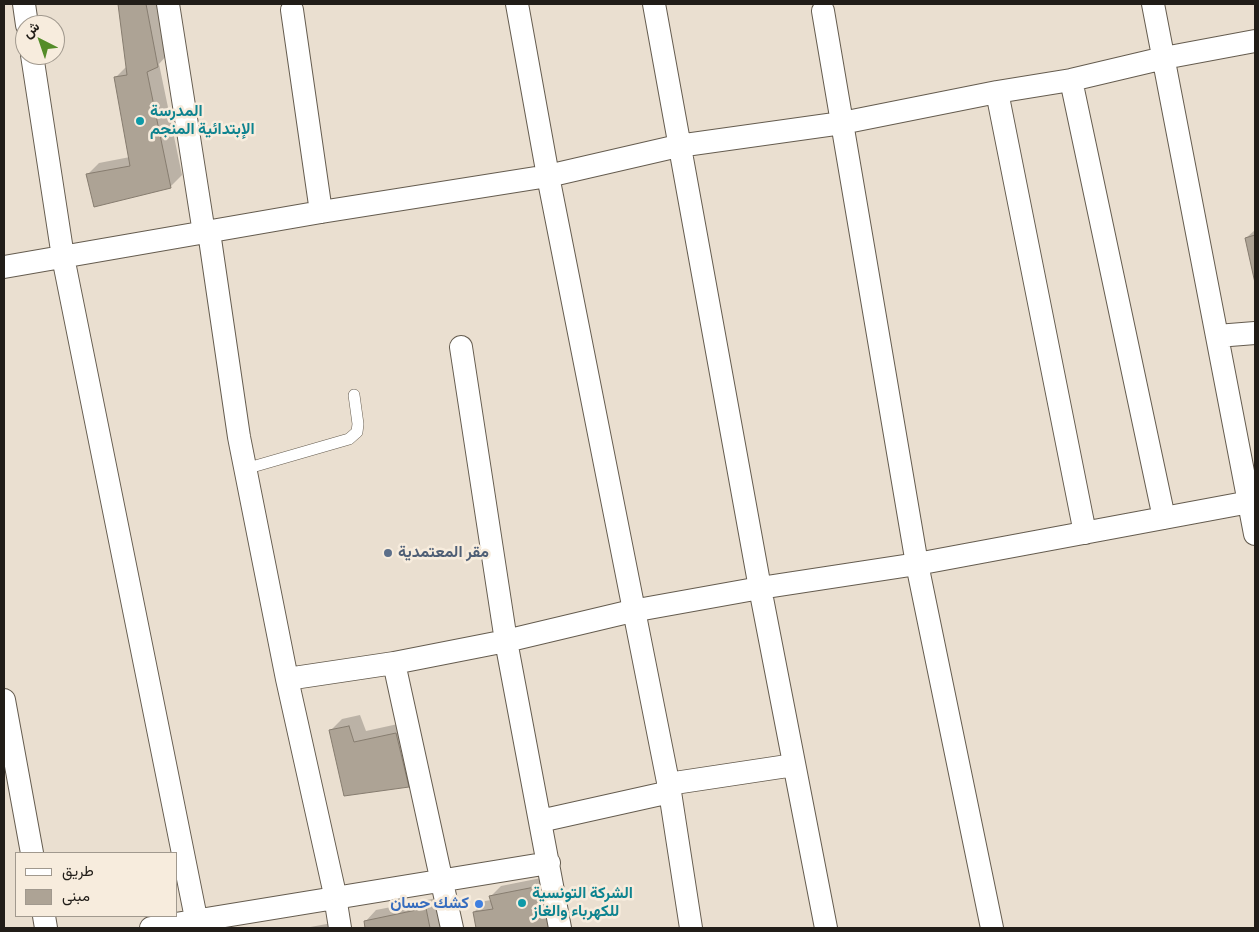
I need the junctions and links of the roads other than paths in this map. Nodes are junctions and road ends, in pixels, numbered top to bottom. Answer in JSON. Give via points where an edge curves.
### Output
{"nodes":[{"id":1,"x":168,"y":4,"type":"edge"},
{"id":2,"x":517,"y":4,"type":"edge"},
{"id":3,"x":654,"y":4,"type":"edge"},
{"id":4,"x":1153,"y":4,"type":"edge"},
{"id":5,"x":292,"y":10,"type":"dead end"},
{"id":6,"x":823,"y":10,"type":"dead end"},
{"id":7,"x":1255,"y":41,"type":"edge"},
{"id":8,"x":1164,"y":58,"type":"junction"},
{"id":9,"x":34,"y":65,"type":"edge"},
{"id":10,"x":1071,"y":80,"type":"junction"},
{"id":11,"x":996,"y":92,"type":"junction"},
{"id":12,"x":842,"y":123,"type":"junction"},
{"id":13,"x":678,"y":146,"type":"junction"},
{"id":14,"x":548,"y":176,"type":"junction"},
{"id":15,"x":321,"y":212,"type":"junction"},
{"id":16,"x":206,"y":232,"type":"junction"},
{"id":17,"x":63,"y":257,"type":"junction"},
{"id":18,"x":4,"y":267,"type":"edge"},
{"id":19,"x":1255,"y":333,"type":"edge"},
{"id":20,"x":1217,"y":336,"type":"junction"},
{"id":21,"x":461,"y":348,"type":"dead end"},
{"id":22,"x":354,"y":395,"type":"dead end"},
{"id":23,"x":245,"y":469,"type":"junction"},
{"id":24,"x":1252,"y":501,"type":"edge"},
{"id":25,"x":1164,"y":518,"type":"junction"},
{"id":26,"x":1085,"y":533,"type":"junction"},
{"id":27,"x":1255,"y":534,"type":"edge"},
{"id":28,"x":917,"y":564,"type":"junction"},
{"id":29,"x":760,"y":588,"type":"junction"},
{"id":30,"x":632,"y":612,"type":"junction"},
{"id":31,"x":506,"y":641,"type":"junction"},
{"id":32,"x":394,"y":662,"type":"junction"},
{"id":33,"x":287,"y":679,"type":"junction"},
{"id":34,"x":4,"y":700,"type":"edge"},
{"id":35,"x":794,"y":765,"type":"junction"},
{"id":36,"x":669,"y":788,"type":"junction"},
{"id":37,"x":540,"y":821,"type":"junction"},
{"id":38,"x":32,"y":852,"type":"edge"},
{"id":39,"x":549,"y":863,"type":"junction"},
{"id":40,"x":442,"y":879,"type":"junction"},
{"id":41,"x":336,"y":899,"type":"junction"},
{"id":42,"x":198,"y":924,"type":"edge"},
{"id":43,"x":151,"y":928,"type":"edge"},
{"id":44,"x":340,"y":928,"type":"edge"},
{"id":45,"x":452,"y":928,"type":"edge"},
{"id":46,"x":560,"y":928,"type":"edge"},
{"id":47,"x":691,"y":928,"type":"edge"},
{"id":48,"x":826,"y":928,"type":"edge"},
{"id":49,"x":992,"y":928,"type":"edge"}],
"edges":[{"from":1,"to":16,"type":"street"},
{"from":2,"to":14,"type":"street"},
{"from":3,"to":13,"type":"street"},
{"from":4,"to":8,"type":"street"},
{"from":5,"to":15,"type":"street"},
{"from":6,"to":12,"type":"street"},
{"from":7,"to":8,"type":"street"},
{"from":8,"to":10,"type":"street"},
{"from":8,"to":20,"type":"street"},
{"from":9,"to":17,"type":"street"},
{"from":10,"to":11,"type":"street"},
{"from":10,"to":25,"type":"street"},
{"from":11,"to":12,"type":"street"},
{"from":11,"to":26,"type":"street"},
{"from":12,"to":13,"type":"street"},
{"from":12,"to":28,"type":"street"},
{"from":13,"to":14,"type":"street"},
{"from":13,"to":29,"type":"street"},
{"from":14,"to":15,"type":"street"},
{"from":14,"to":30,"type":"street"},
{"from":15,"to":16,"type":"street"},
{"from":16,"to":17,"type":"street"},
{"from":16,"to":23,"type":"street"},
{"from":17,"to":18,"type":"street"},
{"from":17,"to":42,"type":"street"},
{"from":19,"to":20,"type":"street"},
{"from":20,"to":24,"type":"street"},
{"from":21,"to":31,"type":"street"},
{"from":22,"to":23,"type":"lane","via":[[357,432],[348,439]]},
{"from":23,"to":33,"type":"street"},
{"from":24,"to":25,"type":"street"},
{"from":24,"to":27,"type":"street"},
{"from":25,"to":26,"type":"street"},
{"from":26,"to":28,"type":"street"},
{"from":28,"to":29,"type":"street"},
{"from":28,"to":49,"type":"street"},
{"from":29,"to":30,"type":"street"},
{"from":29,"to":35,"type":"street"},
{"from":30,"to":31,"type":"street"},
{"from":30,"to":36,"type":"street"},
{"from":31,"to":32,"type":"street"},
{"from":31,"to":37,"type":"street"},
{"from":32,"to":33,"type":"street"},
{"from":32,"to":40,"type":"street"},
{"from":33,"to":41,"type":"street"},
{"from":34,"to":38,"type":"street"},
{"from":35,"to":36,"type":"street"},
{"from":35,"to":48,"type":"street"},
{"from":36,"to":37,"type":"street"},
{"from":36,"to":47,"type":"street"},
{"from":37,"to":39,"type":"street"},
{"from":39,"to":40,"type":"street"},
{"from":39,"to":46,"type":"street"},
{"from":40,"to":41,"type":"street"},
{"from":40,"to":45,"type":"street"},
{"from":41,"to":42,"type":"street"},
{"from":41,"to":44,"type":"street"},
{"from":42,"to":43,"type":"street"}]}
